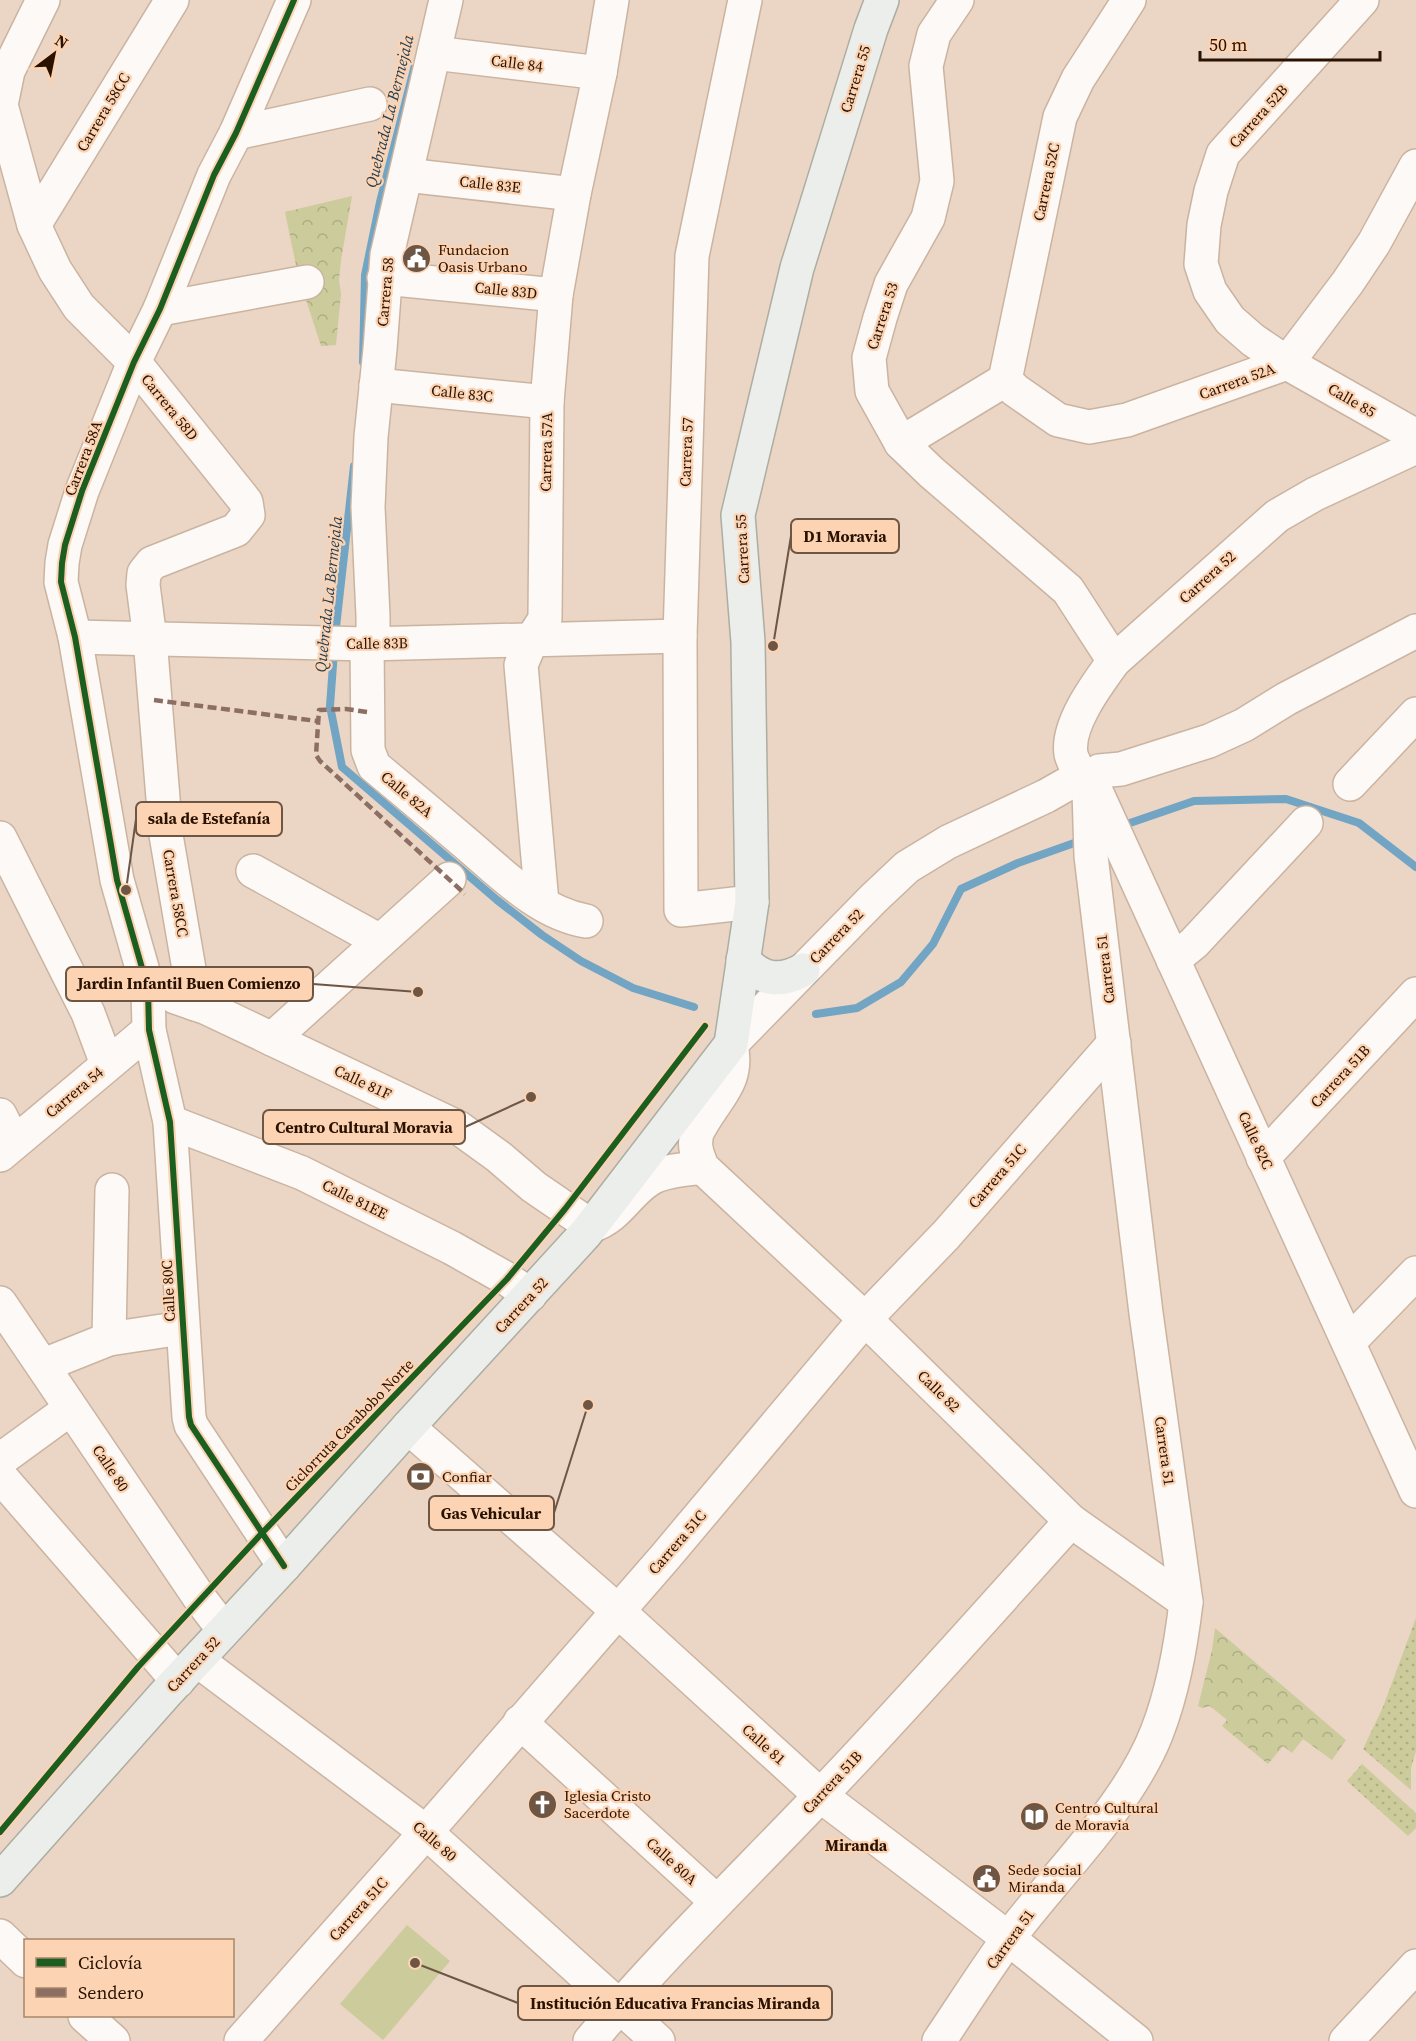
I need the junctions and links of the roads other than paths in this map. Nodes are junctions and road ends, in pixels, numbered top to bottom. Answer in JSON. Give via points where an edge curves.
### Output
{"nodes":[{"id":1,"x":43,"y":0,"type":"edge"},
{"id":2,"x":172,"y":0,"type":"edge"},
{"id":3,"x":294,"y":0,"type":"edge"},
{"id":4,"x":446,"y":0,"type":"edge"},
{"id":5,"x":612,"y":0,"type":"edge"},
{"id":6,"x":745,"y":0,"type":"edge"},
{"id":7,"x":882,"y":0,"type":"edge"},
{"id":8,"x":957,"y":0,"type":"edge"},
{"id":9,"x":1129,"y":0,"type":"edge"},
{"id":10,"x":1362,"y":0,"type":"edge"},
{"id":11,"x":434,"y":53,"type":"junction"},
{"id":12,"x":600,"y":73,"type":"junction"},
{"id":13,"x":370,"y":104,"type":"dead end"},
{"id":14,"x":237,"y":133,"type":"junction"},
{"id":15,"x":1416,"y":166,"type":"edge"},
{"id":16,"x":406,"y":175,"type":"junction"},
{"id":17,"x":574,"y":194,"type":"junction"},
{"id":18,"x":34,"y":225,"type":"junction"},
{"id":19,"x":384,"y":278,"type":"junction"},
{"id":20,"x":308,"y":282,"type":"dead end"},
{"id":21,"x":556,"y":295,"type":"junction"},
{"id":22,"x":160,"y":309,"type":"junction"},
{"id":23,"x":134,"y":362,"type":"junction"},
{"id":24,"x":1287,"y":363,"type":"junction"},
{"id":25,"x":1005,"y":380,"type":"junction"},
{"id":26,"x":376,"y":385,"type":"junction"},
{"id":27,"x":547,"y":402,"type":"junction"},
{"id":28,"x":1416,"y":436,"type":"edge"},
{"id":29,"x":901,"y":443,"type":"junction"},
{"id":30,"x":1416,"y":447,"type":"edge"},
{"id":31,"x":373,"y":590,"type":"joint"},
{"id":32,"x":1416,"y":631,"type":"edge"},
{"id":33,"x":680,"y":636,"type":"junction"},
{"id":34,"x":75,"y":637,"type":"junction"},
{"id":35,"x":150,"y":639,"type":"junction"},
{"id":36,"x":531,"y":640,"type":"junction"},
{"id":37,"x":343,"y":644,"type":"junction"},
{"id":38,"x":1114,"y":661,"type":"junction"},
{"id":39,"x":1416,"y":714,"type":"edge"},
{"id":40,"x":1087,"y":780,"type":"junction"},
{"id":41,"x":1350,"y":783,"type":"dead end"},
{"id":42,"x":1306,"y":823,"type":"dead end"},
{"id":43,"x":0,"y":838,"type":"edge"},
{"id":44,"x":253,"y":871,"type":"dead end"},
{"id":45,"x":449,"y":879,"type":"dead end"},
{"id":46,"x":752,"y":902,"type":"junction"},
{"id":47,"x":542,"y":903,"type":"junction"},
{"id":48,"x":586,"y":921,"type":"dead end"},
{"id":49,"x":380,"y":941,"type":"junction"},
{"id":50,"x":743,"y":960,"type":"junction"},
{"id":51,"x":1173,"y":960,"type":"junction"},
{"id":52,"x":803,"y":970,"type":"junction"},
{"id":53,"x":148,"y":989,"type":"junction"},
{"id":54,"x":1416,"y":994,"type":"edge"},
{"id":55,"x":195,"y":1004,"type":"junction"},
{"id":56,"x":149,"y":1030,"type":"junction"},
{"id":57,"x":272,"y":1039,"type":"junction"},
{"id":58,"x":1114,"y":1043,"type":"junction"},
{"id":59,"x":731,"y":1044,"type":"junction"},
{"id":60,"x":107,"y":1064,"type":"junction"},
{"id":61,"x":170,"y":1122,"type":"junction"},
{"id":62,"x":5,"y":1138,"type":"edge"},
{"id":63,"x":1263,"y":1158,"type":"junction"},
{"id":64,"x":702,"y":1167,"type":"junction"},
{"id":65,"x":112,"y":1190,"type":"dead end"},
{"id":66,"x":591,"y":1226,"type":"junction"},
{"id":67,"x":1416,"y":1273,"type":"edge"},
{"id":68,"x":530,"y":1295,"type":"junction"},
{"id":69,"x":0,"y":1303,"type":"edge"},
{"id":70,"x":866,"y":1319,"type":"junction"},
{"id":71,"x":182,"y":1328,"type":"junction"},
{"id":72,"x":110,"y":1339,"type":"junction"},
{"id":73,"x":1349,"y":1342,"type":"junction"},
{"id":74,"x":44,"y":1365,"type":"junction"},
{"id":75,"x":70,"y":1409,"type":"junction"},
{"id":76,"x":408,"y":1427,"type":"junction"},
{"id":77,"x":0,"y":1460,"type":"edge"},
{"id":78,"x":0,"y":1476,"type":"edge"},
{"id":79,"x":1416,"y":1491,"type":"edge"},
{"id":80,"x":1071,"y":1521,"type":"junction"},
{"id":81,"x":284,"y":1566,"type":"junction"},
{"id":82,"x":1186,"y":1602,"type":"junction"},
{"id":83,"x":618,"y":1611,"type":"junction"},
{"id":84,"x":224,"y":1630,"type":"junction"},
{"id":85,"x":188,"y":1670,"type":"junction"},
{"id":86,"x":520,"y":1722,"type":"junction"},
{"id":87,"x":821,"y":1796,"type":"junction"},
{"id":88,"x":426,"y":1832,"type":"junction"},
{"id":89,"x":0,"y":1880,"type":"edge"},
{"id":90,"x":717,"y":1902,"type":"junction"},
{"id":91,"x":0,"y":1936,"type":"edge"},
{"id":92,"x":1008,"y":1938,"type":"junction"},
{"id":93,"x":24,"y":1959,"type":"edge"},
{"id":94,"x":1416,"y":1966,"type":"edge"},
{"id":95,"x":618,"y":2007,"type":"junction"},
{"id":96,"x":86,"y":2017,"type":"edge"},
{"id":97,"x":113,"y":2041,"type":"edge"},
{"id":98,"x":241,"y":2041,"type":"edge"},
{"id":99,"x":590,"y":2041,"type":"edge"},
{"id":100,"x":658,"y":2041,"type":"edge"},
{"id":101,"x":939,"y":2041,"type":"edge"},
{"id":102,"x":1136,"y":2041,"type":"edge"},
{"id":103,"x":1346,"y":2041,"type":"edge"}],
"edges":[{"from":1,"to":18,"type":"street","name":"Carrera 58D","via":[[8,71],[1,105]]},
{"from":2,"to":18,"type":"street","name":"Carrera 58CC"},
{"from":3,"to":14,"type":"street","name":"Carrera 58A"},
{"from":4,"to":11,"type":"street","name":"Carrera 58"},
{"from":5,"to":12,"type":"street","name":"Carrera 57A"},
{"from":6,"to":33,"type":"street","name":"Carrera 57","via":[[692,256]]},
{"from":7,"to":46,"type":"main road","name":"Carrera 55","via":[[797,268],[738,514],[748,642]]},
{"from":8,"to":29,"type":"street","name":"Carrera 53","via":[[934,34],[926,66],[937,181],[928,218],[891,284],[869,358],[872,391]]},
{"from":9,"to":25,"type":"street","name":"Carrera 52C","via":[[1078,79],[1060,117]]},
{"from":10,"to":24,"type":"street","name":"Carrera 52B","via":[[1223,154],[1211,191],[1202,264],[1210,291],[1230,320]]},
{"from":11,"to":12,"type":"street","name":"Calle 84"},
{"from":11,"to":16,"type":"street","name":"Carrera 58"},
{"from":12,"to":17,"type":"street","name":"Carrera 57A"},
{"from":13,"to":14,"type":"street"},
{"from":14,"to":22,"type":"street","name":"Carrera 58A","via":[[214,175]]},
{"from":15,"to":24,"type":"street","name":"Carrera 52A","via":[[1374,243]]},
{"from":16,"to":17,"type":"street","name":"Calle 83E"},
{"from":16,"to":19,"type":"street","name":"Carrera 58"},
{"from":17,"to":21,"type":"street","name":"Carrera 57A"},
{"from":18,"to":23,"type":"street","name":"Carrera 58D","via":[[55,270],[79,307]]},
{"from":19,"to":21,"type":"street","name":"Calle 83D"},
{"from":19,"to":26,"type":"street","name":"Carrera 58"},
{"from":20,"to":22,"type":"street"},
{"from":21,"to":27,"type":"street","name":"Carrera 57A"},
{"from":22,"to":23,"type":"street","name":"Carrera 58A"},
{"from":23,"to":34,"type":"street","name":"Carrera 58A","via":[[82,491],[65,545],[61,582]]},
{"from":23,"to":35,"type":"street","name":"Carrera 58D","via":[[246,502],[248,515],[236,530],[152,563],[144,573]]},
{"from":24,"to":25,"type":"street","name":"Carrera 52A","via":[[1127,420],[1089,427],[1058,420],[1021,396]]},
{"from":24,"to":28,"type":"street","name":"Calle 85"},
{"from":25,"to":29,"type":"street"},
{"from":26,"to":27,"type":"street","name":"Calle 83C"},
{"from":26,"to":31,"type":"street","name":"Carrera 58","via":[[368,507]]},
{"from":27,"to":36,"type":"street","name":"Carrera 57A","via":[[544,619]]},
{"from":29,"to":38,"type":"street","name":"Carrera 53","via":[[1068,590]]},
{"from":30,"to":38,"type":"street","name":"Carrera 52","via":[[1277,516]]},
{"from":31,"to":37,"type":"street","name":"Calle 82A","via":[[373,632]]},
{"from":32,"to":40,"type":"street","via":[[1227,733]]},
{"from":33,"to":36,"type":"street","name":"Calle 83B"},
{"from":33,"to":46,"type":"street","name":"Carrera 57","via":[[681,910]]},
{"from":34,"to":35,"type":"street","name":"Calle 83B"},
{"from":34,"to":53,"type":"street","name":"Carrera 58A","via":[[117,880]]},
{"from":35,"to":37,"type":"street","name":"Calle 83B"},
{"from":35,"to":55,"type":"street","name":"Carrera 58CC","via":[[166,835]]},
{"from":36,"to":37,"type":"street","name":"Calle 83B"},
{"from":36,"to":47,"type":"street","name":"Carrera 57A","via":[[522,665]]},
{"from":37,"to":47,"type":"street","name":"Calle 82A","via":[[375,766],[511,882]]},
{"from":38,"to":40,"type":"street","name":"Carrera 52","via":[[1091,694],[1073,735],[1071,752]]},
{"from":39,"to":41,"type":"street"},
{"from":40,"to":51,"type":"street","name":"Calle 82C"},
{"from":40,"to":52,"type":"street","name":"Carrera 52","via":[[948,842],[907,867]]},
{"from":40,"to":58,"type":"street","name":"Carrera 51","via":[[1091,856]]},
{"from":42,"to":51,"type":"street","via":[[1194,944]]},
{"from":43,"to":60,"type":"street","via":[[88,1013]]},
{"from":44,"to":49,"type":"street"},
{"from":45,"to":49,"type":"street"},
{"from":46,"to":50,"type":"main road","name":"Carrera 55"},
{"from":47,"to":48,"type":"street","name":"Calle 82A","via":[[569,918]]},
{"from":49,"to":57,"type":"street"},
{"from":50,"to":52,"type":"main road","via":[[764,976],[778,979]]},
{"from":50,"to":59,"type":"main road","name":"Carrera 55"},
{"from":51,"to":63,"type":"street","name":"Calle 82C"},
{"from":52,"to":59,"type":"street","name":"Carrera 52"},
{"from":53,"to":55,"type":"street","name":"Calle 81F"},
{"from":53,"to":56,"type":"street","name":"Calle 80C"},
{"from":54,"to":63,"type":"street","name":"Carrera 51B"},
{"from":55,"to":57,"type":"street","name":"Calle 81F"},
{"from":56,"to":60,"type":"street","name":"Carrera 54"},
{"from":56,"to":61,"type":"street","name":"Calle 80C"},
{"from":57,"to":66,"type":"street","name":"Calle 81F","via":[[459,1128]]},
{"from":58,"to":70,"type":"street","name":"Carrera 51C","via":[[946,1235]]},
{"from":58,"to":82,"type":"street","name":"Carrera 51","via":[[1147,1323]]},
{"from":59,"to":64,"type":"street","via":[[734,1069],[695,1140]]},
{"from":59,"to":66,"type":"main road","name":"Carrera 52"},
{"from":60,"to":62,"type":"street","name":"Carrera 54"},
{"from":61,"to":68,"type":"street","name":"Calle 81EE","via":[[302,1173],[452,1248]]},
{"from":61,"to":71,"type":"street","name":"Calle 80C"},
{"from":63,"to":73,"type":"street","name":"Calle 82C"},
{"from":64,"to":66,"type":"street","via":[[650,1179],[608,1219]]},
{"from":64,"to":70,"type":"street","name":"Calle 82"},
{"from":65,"to":72,"type":"street"},
{"from":66,"to":68,"type":"main road","name":"Carrera 52"},
{"from":67,"to":73,"type":"street"},
{"from":68,"to":76,"type":"main road","name":"Carrera 52"},
{"from":69,"to":74,"type":"street","name":"Calle 80"},
{"from":70,"to":80,"type":"street","name":"Calle 82"},
{"from":70,"to":83,"type":"street","name":"Carrera 51C"},
{"from":71,"to":72,"type":"street"},
{"from":71,"to":81,"type":"street","name":"Calle 80C","via":[[190,1425]]},
{"from":72,"to":74,"type":"street"},
{"from":73,"to":79,"type":"street","name":"Calle 82C"},
{"from":74,"to":75,"type":"street","name":"Calle 80"},
{"from":75,"to":77,"type":"street"},
{"from":75,"to":84,"type":"street","name":"Calle 80"},
{"from":76,"to":81,"type":"main road","name":"Carrera 52"},
{"from":76,"to":83,"type":"street","name":"Calle 81"},
{"from":78,"to":85,"type":"street","name":"Calle 80"},
{"from":80,"to":82,"type":"street","name":"Calle 82"},
{"from":80,"to":87,"type":"street","name":"Carrera 51B"},
{"from":81,"to":84,"type":"main road","name":"Carrera 52"},
{"from":82,"to":92,"type":"street","name":"Carrera 51","via":[[1174,1672],[1149,1748],[1096,1830]]},
{"from":83,"to":86,"type":"street","name":"Carrera 51C"},
{"from":83,"to":87,"type":"street","name":"Calle 81"},
{"from":84,"to":85,"type":"main road","name":"Carrera 52"},
{"from":85,"to":88,"type":"street","name":"Calle 80"},
{"from":85,"to":89,"type":"main road","name":"Carrera 52"},
{"from":86,"to":88,"type":"street","name":"Carrera 51C"},
{"from":86,"to":90,"type":"street","name":"Calle 80A"},
{"from":87,"to":90,"type":"street","name":"Carrera 51B"},
{"from":87,"to":92,"type":"street","name":"Calle 81"},
{"from":88,"to":95,"type":"street","name":"Calle 80"},
{"from":88,"to":98,"type":"street","name":"Carrera 51C"},
{"from":90,"to":95,"type":"street","name":"Carrera 51B"},
{"from":91,"to":93,"type":"street"},
{"from":92,"to":101,"type":"street","name":"Carrera 51"},
{"from":92,"to":102,"type":"street","name":"Calle 81"},
{"from":94,"to":103,"type":"street"},
{"from":95,"to":99,"type":"street","name":"Carrera 51B"},
{"from":95,"to":100,"type":"street","name":"Calle 80"},
{"from":96,"to":97,"type":"street"}]}
